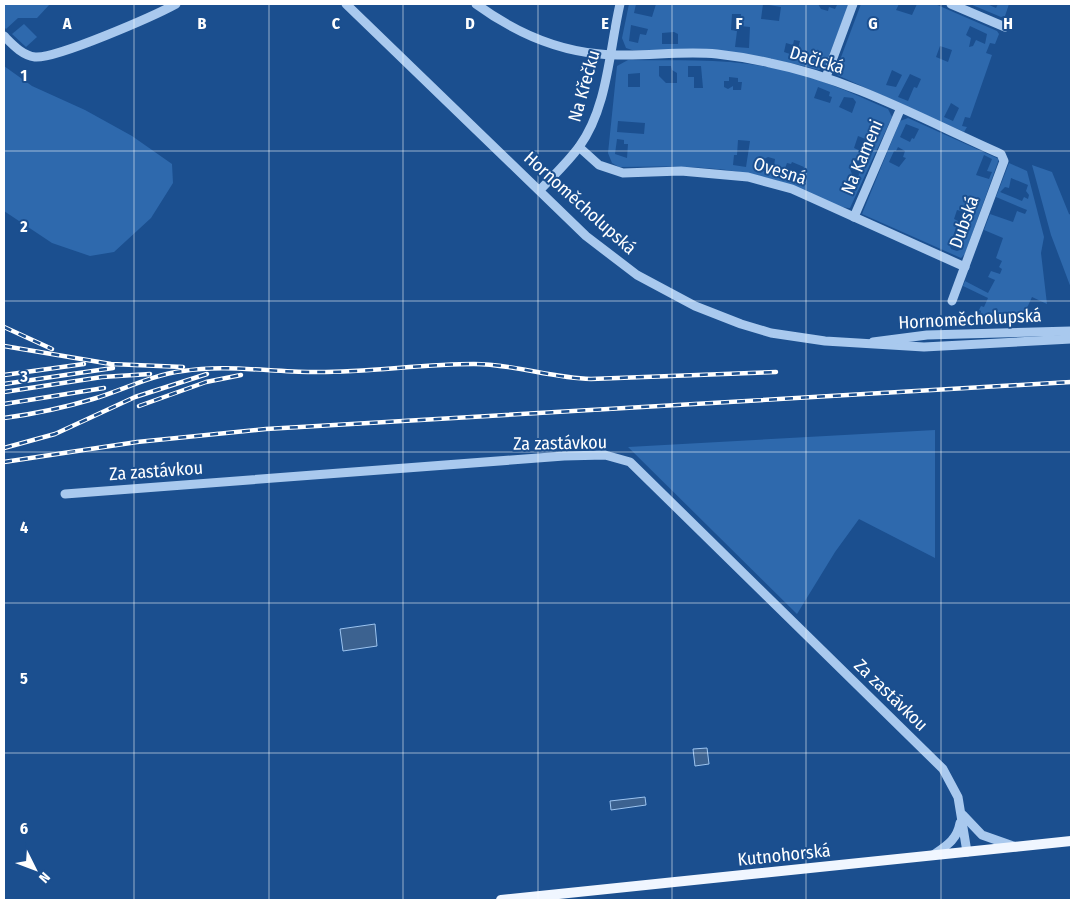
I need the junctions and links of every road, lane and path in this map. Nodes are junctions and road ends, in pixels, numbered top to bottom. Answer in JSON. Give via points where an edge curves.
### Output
{"nodes":[{"id":1,"x":176,"y":4,"type":"edge"},
{"id":2,"x":346,"y":4,"type":"edge"},
{"id":3,"x":476,"y":4,"type":"edge"},
{"id":4,"x":620,"y":4,"type":"edge"},
{"id":5,"x":853,"y":4,"type":"edge"},
{"id":6,"x":951,"y":4,"type":"edge"},
{"id":7,"x":161,"y":7,"type":"edge"},
{"id":8,"x":1005,"y":27,"type":"dead end"},
{"id":9,"x":4,"y":36,"type":"edge"},
{"id":10,"x":610,"y":54,"type":"junction"},
{"id":11,"x":826,"y":77,"type":"junction"},
{"id":12,"x":900,"y":110,"type":"junction"},
{"id":13,"x":579,"y":147,"type":"junction"},
{"id":14,"x":1001,"y":154,"type":"joint"},
{"id":15,"x":540,"y":190,"type":"junction"},
{"id":16,"x":854,"y":216,"type":"junction"},
{"id":17,"x":965,"y":267,"type":"junction"},
{"id":18,"x":952,"y":301,"type":"dead end"},
{"id":19,"x":1071,"y":331,"type":"edge"},
{"id":20,"x":1071,"y":339,"type":"edge"},
{"id":21,"x":870,"y":343,"type":"junction"},
{"id":22,"x":65,"y":494,"type":"dead end"},
{"id":23,"x":961,"y":813,"type":"junction"},
{"id":24,"x":1071,"y":841,"type":"edge"},
{"id":25,"x":1016,"y":847,"type":"junction"},
{"id":26,"x":967,"y":852,"type":"junction"},
{"id":27,"x":932,"y":856,"type":"junction"},
{"id":28,"x":501,"y":900,"type":"edge"}],
"edges":[{"from":1,"to":7,"type":"street"},
{"from":2,"to":15,"type":"street","name":"Hornoměcholupská"},
{"from":3,"to":10,"type":"street","name":"Dačická","via":[[532,38],[564,48]]},
{"from":4,"to":10,"type":"street","name":"Na Křečku"},
{"from":5,"to":11,"type":"street"},
{"from":6,"to":8,"type":"street"},
{"from":7,"to":9,"type":"street","via":[[44,57],[21,52]]},
{"from":10,"to":11,"type":"street","name":"Dačická","via":[[717,54]]},
{"from":10,"to":13,"type":"street","name":"Na Křečku","via":[[595,115]]},
{"from":11,"to":12,"type":"street","name":"Dačická"},
{"from":12,"to":14,"type":"street","name":"Dačická"},
{"from":12,"to":16,"type":"street","name":"Na Kameni"},
{"from":13,"to":15,"type":"street","name":"Na Křečku"},
{"from":13,"to":16,"type":"street","name":"Ovesná","via":[[599,166],[610,170],[623,173],[681,171],[748,177],[792,189]]},
{"from":14,"to":17,"type":"street","name":"Dubská","via":[[1004,161]]},
{"from":15,"to":21,"type":"street","name":"Hornoměcholupská","via":[[586,236],[622,264],[653,285],[695,306],[771,333],[825,341]]},
{"from":16,"to":17,"type":"street","name":"Ovesná"},
{"from":17,"to":18,"type":"street","name":"Dubská"},
{"from":19,"to":21,"type":"street","name":"Hornoměcholupská","via":[[927,335]]},
{"from":20,"to":21,"type":"street","name":"Hornoměcholupská","via":[[924,347]]},
{"from":22,"to":23,"type":"street","name":"Za zastávkou","via":[[564,456],[605,455],[630,462],[943,769],[955,788]]},
{"from":23,"to":25,"type":"street","via":[[982,835]]},
{"from":23,"to":26,"type":"street","name":"Za zastávkou"},
{"from":23,"to":27,"type":"street","name":"Za zastávkou","via":[[958,833]]},
{"from":24,"to":25,"type":"main road","name":"Kutnohorská"},
{"from":25,"to":26,"type":"main road","name":"Kutnohorská"},
{"from":26,"to":27,"type":"main road","name":"Kutnohorská"},
{"from":27,"to":28,"type":"main road","name":"Kutnohorská"}]}
